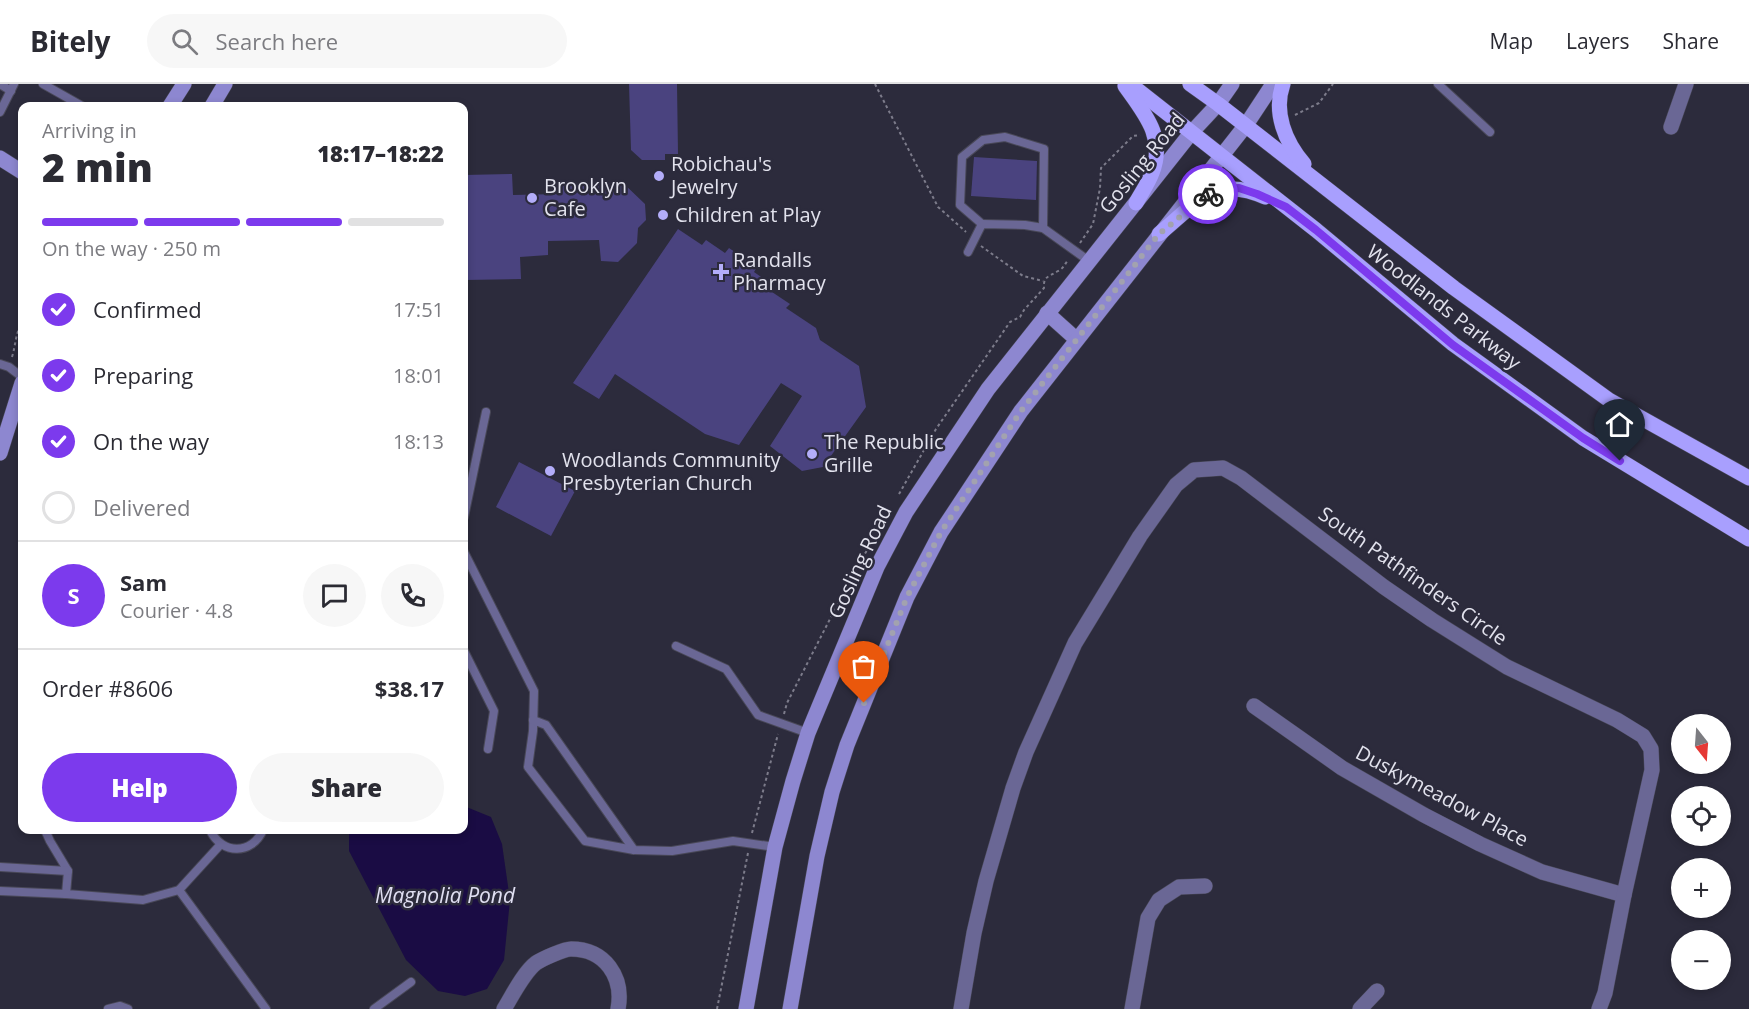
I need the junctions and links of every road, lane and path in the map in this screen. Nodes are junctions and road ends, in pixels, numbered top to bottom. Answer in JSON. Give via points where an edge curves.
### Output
{"nodes":[{"id":1,"x":0,"y":84,"type":"edge"},
{"id":2,"x":184,"y":84,"type":"edge"},
{"id":3,"x":225,"y":84,"type":"edge"},
{"id":4,"x":874,"y":84,"type":"edge"},
{"id":5,"x":1123,"y":84,"type":"edge"},
{"id":6,"x":1130,"y":84,"type":"edge"},
{"id":7,"x":1190,"y":84,"type":"edge"},
{"id":8,"x":1232,"y":84,"type":"edge"},
{"id":9,"x":1273,"y":84,"type":"edge"},
{"id":10,"x":1283,"y":84,"type":"edge"},
{"id":11,"x":1438,"y":84,"type":"edge"},
{"id":12,"x":1686,"y":84,"type":"edge"},
{"id":13,"x":48,"y":85,"type":"edge"},
{"id":14,"x":12,"y":87,"type":"edge"},
{"id":15,"x":76,"y":102,"type":"edge"},
{"id":16,"x":173,"y":102,"type":"edge"},
{"id":17,"x":214,"y":102,"type":"edge"},
{"id":18,"x":1218,"y":104,"type":"junction"},
{"id":19,"x":0,"y":112,"type":"edge"},
{"id":20,"x":1246,"y":125,"type":"junction"},
{"id":21,"x":1671,"y":127,"type":"dead end"},
{"id":22,"x":1490,"y":132,"type":"dead end"},
{"id":23,"x":1191,"y":133,"type":"junction"},
{"id":24,"x":1221,"y":156,"type":"junction"},
{"id":25,"x":0,"y":158,"type":"edge"},
{"id":26,"x":18,"y":169,"type":"edge"},
{"id":27,"x":1320,"y":182,"type":"junction"},
{"id":28,"x":1136,"y":203,"type":"junction"},
{"id":29,"x":1286,"y":207,"type":"junction"},
{"id":30,"x":982,"y":224,"type":"junction"},
{"id":31,"x":1043,"y":228,"type":"junction"},
{"id":32,"x":1159,"y":234,"type":"junction"},
{"id":33,"x":974,"y":239,"type":"junction"},
{"id":34,"x":968,"y":252,"type":"dead end"},
{"id":35,"x":1089,"y":261,"type":"junction"},
{"id":36,"x":1043,"y":281,"type":"dead end"},
{"id":37,"x":1047,"y":314,"type":"junction"},
{"id":38,"x":18,"y":329,"type":"edge"},
{"id":39,"x":1076,"y":339,"type":"junction"},
{"id":40,"x":4,"y":365,"type":"edge"},
{"id":41,"x":18,"y":374,"type":"edge"},
{"id":42,"x":486,"y":412,"type":"dead end"},
{"id":43,"x":18,"y":414,"type":"edge"},
{"id":44,"x":0,"y":453,"type":"edge"},
{"id":45,"x":1749,"y":478,"type":"edge"},
{"id":46,"x":468,"y":498,"type":"edge"},
{"id":47,"x":1749,"y":539,"type":"edge"},
{"id":48,"x":468,"y":560,"type":"edge"},
{"id":49,"x":676,"y":646,"type":"dead end"},
{"id":50,"x":468,"y":659,"type":"edge"},
{"id":51,"x":1254,"y":706,"type":"dead end"},
{"id":52,"x":533,"y":720,"type":"junction"},
{"id":53,"x":808,"y":733,"type":"junction"},
{"id":54,"x":488,"y":748,"type":"dead end"},
{"id":55,"x":47,"y":834,"type":"edge"},
{"id":56,"x":212,"y":834,"type":"edge"},
{"id":57,"x":261,"y":834,"type":"edge"},
{"id":58,"x":221,"y":844,"type":"junction"},
{"id":59,"x":775,"y":847,"type":"junction"},
{"id":60,"x":634,"y":850,"type":"junction"},
{"id":61,"x":0,"y":867,"type":"edge"},
{"id":62,"x":68,"y":871,"type":"junction"},
{"id":63,"x":1205,"y":886,"type":"dead end"},
{"id":64,"x":179,"y":890,"type":"junction"},
{"id":65,"x":0,"y":891,"type":"edge"},
{"id":66,"x":66,"y":894,"type":"junction"},
{"id":67,"x":1624,"y":895,"type":"junction"},
{"id":68,"x":411,"y":982,"type":"dead end"},
{"id":69,"x":1377,"y":991,"type":"dead end"},
{"id":70,"x":108,"y":1009,"type":"edge"},
{"id":71,"x":128,"y":1009,"type":"edge"},
{"id":72,"x":266,"y":1009,"type":"edge"},
{"id":73,"x":374,"y":1009,"type":"edge"},
{"id":74,"x":504,"y":1009,"type":"edge"},
{"id":75,"x":618,"y":1009,"type":"edge"},
{"id":76,"x":746,"y":1009,"type":"edge"},
{"id":77,"x":790,"y":1009,"type":"edge"},
{"id":78,"x":961,"y":1009,"type":"edge"},
{"id":79,"x":1132,"y":1009,"type":"edge"},
{"id":80,"x":1360,"y":1009,"type":"edge"},
{"id":81,"x":1599,"y":1009,"type":"edge"}],
"edges":[{"from":1,"to":14,"type":"lane"},
{"from":2,"to":16,"type":"main road"},
{"from":3,"to":17,"type":"main road"},
{"from":4,"to":33,"type":"path","via":[[938,207]]},
{"from":5,"to":28,"type":"main road","via":[[1157,141],[1158,156],[1152,175]]},
{"from":6,"to":23,"type":"main road","name":"Woodlands Parkway"},
{"from":7,"to":18,"type":"main road","name":"Woodlands Parkway"},
{"from":8,"to":18,"type":"main road","name":"Gosling Road"},
{"from":9,"to":20,"type":"main road"},
{"from":10,"to":27,"type":"main road","via":[[1278,105],[1283,130],[1298,158]]},
{"from":11,"to":22,"type":"lane"},
{"from":12,"to":21,"type":"street"},
{"from":13,"to":15,"type":"lane"},
{"from":14,"to":19,"type":"lane"},
{"from":18,"to":20,"type":"main road","name":"Woodlands Parkway"},
{"from":18,"to":23,"type":"main road","name":"Gosling Road"},
{"from":20,"to":24,"type":"main road"},
{"from":20,"to":27,"type":"main road","name":"Woodlands Parkway"},
{"from":23,"to":24,"type":"main road","name":"Woodlands Parkway"},
{"from":23,"to":28,"type":"main road","name":"Gosling Road"},
{"from":24,"to":29,"type":"main road","name":"Woodlands Parkway"},
{"from":24,"to":32,"type":"main road"},
{"from":25,"to":26,"type":"main road"},
{"from":27,"to":45,"type":"main road","name":"Woodlands Parkway","via":[[1454,288],[1610,400]]},
{"from":28,"to":35,"type":"main road","name":"Gosling Road"},
{"from":29,"to":32,"type":"main road","via":[[1239,188],[1224,189],[1209,193]]},
{"from":29,"to":47,"type":"main road","name":"Woodlands Parkway","via":[[1453,345],[1574,432]]},
{"from":30,"to":31,"type":"lane"},
{"from":30,"to":31,"type":"lane","via":[[960,205],[962,157],[983,140],[1005,137],[1044,149]]},
{"from":30,"to":33,"type":"lane"},
{"from":31,"to":35,"type":"lane"},
{"from":32,"to":39,"type":"main road"},
{"from":33,"to":34,"type":"lane"},
{"from":33,"to":36,"type":"path","via":[[1023,276]]},
{"from":35,"to":37,"type":"main road","name":"Gosling Road"},
{"from":37,"to":39,"type":"main road"},
{"from":37,"to":53,"type":"main road","name":"Gosling Road","via":[[988,389],[906,512],[877,567]]},
{"from":38,"to":40,"type":"path","via":[[15,349]]},
{"from":39,"to":77,"type":"main road","via":[[1021,411],[947,523],[907,597],[832,792]]},
{"from":40,"to":41,"type":"lane"},
{"from":42,"to":46,"type":"lane"},
{"from":43,"to":44,"type":"main road"},
{"from":48,"to":52,"type":"lane","via":[[534,691]]},
{"from":49,"to":53,"type":"lane","via":[[726,669],[758,715]]},
{"from":50,"to":54,"type":"lane","via":[[494,711]]},
{"from":51,"to":67,"type":"street","name":"Duskymeadow Place","via":[[1342,768],[1479,844],[1542,872]]},
{"from":52,"to":60,"type":"lane","via":[[546,725]]},
{"from":52,"to":60,"type":"lane","via":[[528,767],[585,842]]},
{"from":53,"to":59,"type":"main road","name":"Gosling Road"},
{"from":55,"to":62,"type":"lane"},
{"from":56,"to":58,"type":"lane"},
{"from":57,"to":58,"type":"lane","via":[[254,843],[238,849]]},
{"from":58,"to":64,"type":"lane"},
{"from":59,"to":60,"type":"lane","via":[[733,841],[672,851]]},
{"from":59,"to":76,"type":"main road","name":"Gosling Road"},
{"from":61,"to":62,"type":"lane"},
{"from":62,"to":66,"type":"lane"},
{"from":63,"to":79,"type":"street","via":[[1179,887],[1159,900],[1148,918]]},
{"from":64,"to":66,"type":"lane","via":[[143,900]]},
{"from":64,"to":72,"type":"lane"},
{"from":65,"to":66,"type":"lane"},
{"from":67,"to":78,"type":"street","name":"South Pathfinders Circle","via":[[1652,770],[1651,749],[1643,736],[1507,667],[1432,620],[1241,478],[1223,468],[1194,470],[1176,485],[1140,536],[1075,643],[1026,752],[984,891]]},
{"from":67,"to":81,"type":"street"},
{"from":68,"to":73,"type":"lane"},
{"from":69,"to":80,"type":"street"},
{"from":70,"to":71,"type":"lane"},
{"from":74,"to":75,"type":"street","via":[[536,964],[568,949],[588,952],[606,961],[617,980]]}]}
